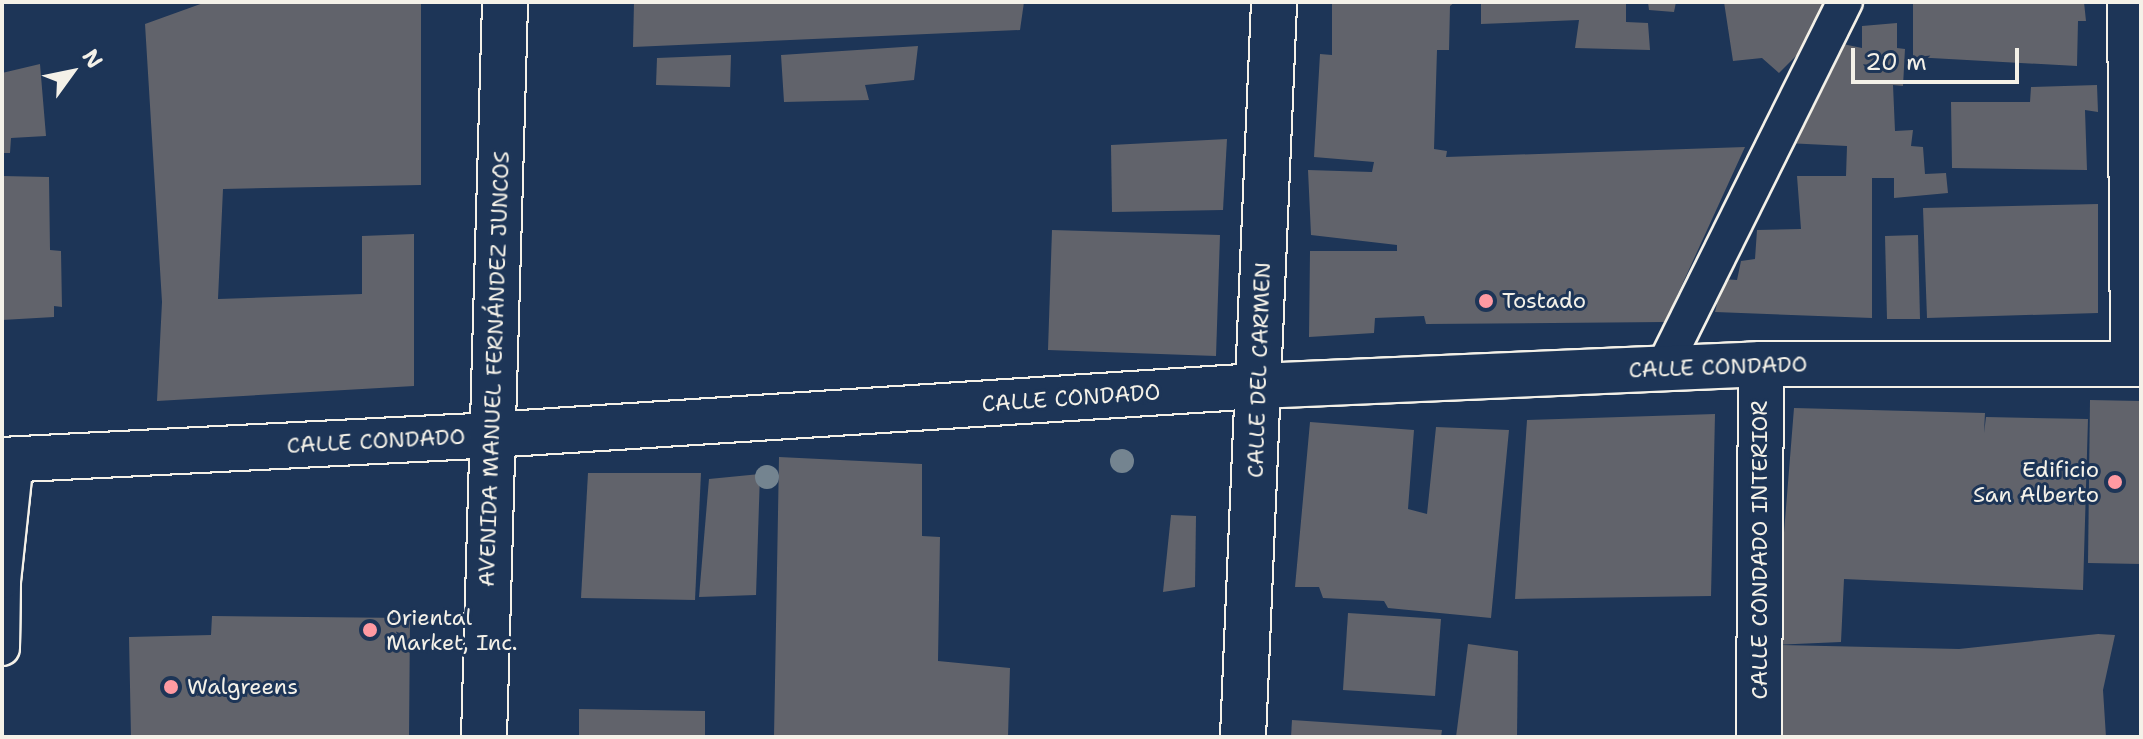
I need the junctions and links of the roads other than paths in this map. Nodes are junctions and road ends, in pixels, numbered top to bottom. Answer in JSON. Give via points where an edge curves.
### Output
{"nodes":[{"id":1,"x":505,"y":2,"type":"edge"},
{"id":2,"x":1274,"y":2,"type":"edge"},
{"id":3,"x":1845,"y":2,"type":"edge"},
{"id":4,"x":2130,"y":2,"type":"edge"},
{"id":5,"x":1761,"y":364,"type":"junction"},
{"id":6,"x":2137,"y":364,"type":"edge"},
{"id":7,"x":1663,"y":368,"type":"junction"},
{"id":8,"x":1258,"y":386,"type":"junction"},
{"id":9,"x":491,"y":435,"type":"junction"},
{"id":10,"x":9,"y":459,"type":"edge"},
{"id":11,"x":2,"y":581,"type":"edge"},
{"id":12,"x":2,"y":648,"type":"edge"},
{"id":13,"x":484,"y":737,"type":"edge"},
{"id":14,"x":1243,"y":737,"type":"edge"},
{"id":15,"x":1759,"y":737,"type":"edge"}],
"edges":[{"from":1,"to":9,"type":"street","name":"AVENIDA MANUEL FERNÁNDEZ JUNCOS"},
{"from":2,"to":8,"type":"street","name":"CALLE DEL CARMEN"},
{"from":3,"to":7,"type":"lane"},
{"from":4,"to":6,"type":"street"},
{"from":5,"to":6,"type":"street","name":"CALLE CONDADO"},
{"from":5,"to":7,"type":"street","name":"CALLE CONDADO"},
{"from":5,"to":15,"type":"street","name":"CALLE CONDADO INTERIOR"},
{"from":7,"to":8,"type":"street","name":"CALLE CONDADO"},
{"from":8,"to":9,"type":"street","name":"CALLE CONDADO"},
{"from":8,"to":14,"type":"street","name":"CALLE DEL CARMEN"},
{"from":9,"to":10,"type":"street","name":"CALLE CONDADO"},
{"from":9,"to":13,"type":"street","name":"AVENIDA MANUEL FERNÁNDEZ JUNCOS"},
{"from":10,"to":11,"type":"lane"},
{"from":11,"to":12,"type":"lane"}]}
